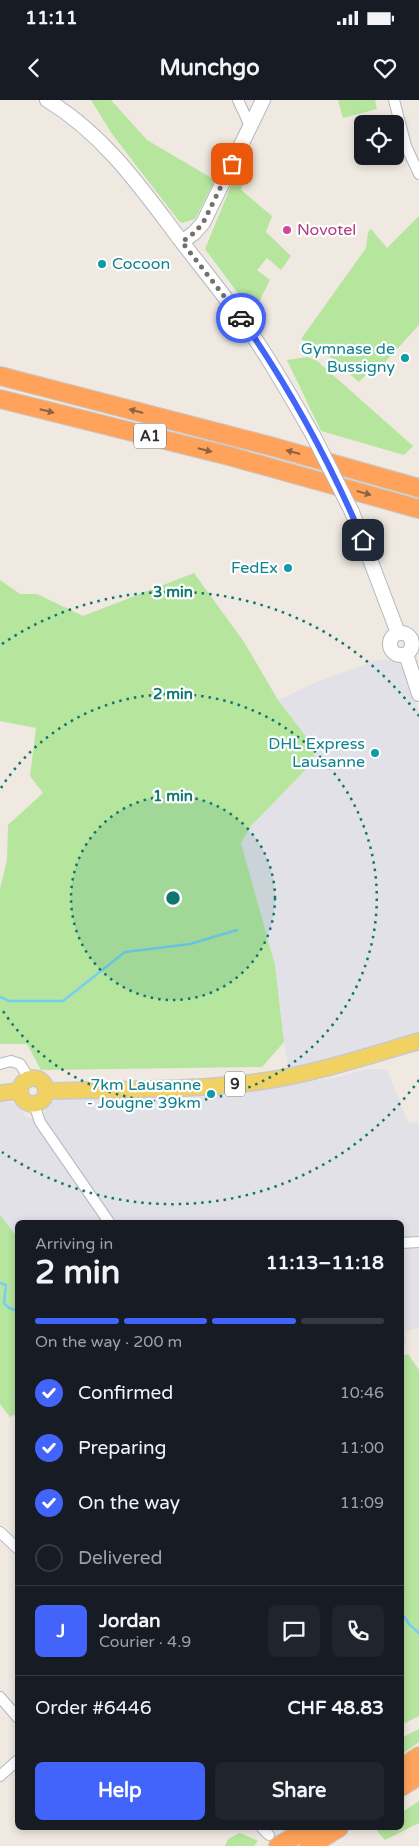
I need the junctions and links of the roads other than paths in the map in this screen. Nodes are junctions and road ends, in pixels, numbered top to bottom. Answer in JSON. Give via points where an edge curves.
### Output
{"nodes":[{"id":1,"x":47,"y":100,"type":"edge"},
{"id":2,"x":238,"y":100,"type":"edge"},
{"id":3,"x":263,"y":100,"type":"edge"},
{"id":4,"x":394,"y":100,"type":"edge"},
{"id":5,"x":250,"y":126,"type":"junction"},
{"id":6,"x":419,"y":174,"type":"edge"},
{"id":7,"x":182,"y":242,"type":"junction"},
{"id":8,"x":0,"y":376,"type":"edge"},
{"id":9,"x":0,"y":399,"type":"edge"},
{"id":10,"x":419,"y":488,"type":"edge"},
{"id":11,"x":419,"y":509,"type":"edge"},
{"id":12,"x":419,"y":694,"type":"edge"},
{"id":13,"x":419,"y":1041,"type":"edge"},
{"id":14,"x":0,"y":1064,"type":"edge"},
{"id":15,"x":29,"y":1078,"type":"junction"},
{"id":16,"x":19,"y":1091,"type":"junction"},
{"id":17,"x":46,"y":1092,"type":"junction"},
{"id":18,"x":0,"y":1093,"type":"edge"},
{"id":19,"x":34,"y":1104,"type":"junction"},
{"id":20,"x":108,"y":1220,"type":"edge"},
{"id":21,"x":419,"y":1242,"type":"edge"},
{"id":22,"x":404,"y":1243,"type":"edge"},
{"id":23,"x":0,"y":1532,"type":"edge"},
{"id":24,"x":15,"y":1546,"type":"edge"},
{"id":25,"x":0,"y":1697,"type":"edge"},
{"id":26,"x":15,"y":1714,"type":"edge"},
{"id":27,"x":419,"y":1756,"type":"edge"},
{"id":28,"x":15,"y":1763,"type":"edge"},
{"id":29,"x":404,"y":1766,"type":"edge"},
{"id":30,"x":0,"y":1776,"type":"edge"},
{"id":31,"x":419,"y":1776,"type":"edge"},
{"id":32,"x":404,"y":1786,"type":"edge"},
{"id":33,"x":299,"y":1830,"type":"edge"},
{"id":34,"x":336,"y":1830,"type":"edge"},
{"id":35,"x":270,"y":1836,"type":"edge"},
{"id":36,"x":309,"y":1846,"type":"edge"}],
"edges":[{"from":1,"to":7,"type":"main road","via":[[64,110],[107,147]]},
{"from":2,"to":5,"type":"street"},
{"from":3,"to":5,"type":"main road"},
{"from":4,"to":6,"type":"street","via":[[406,146]]},
{"from":5,"to":7,"type":"main road","via":[[203,223]]},
{"from":7,"to":12,"type":"main road","bridge":true,"via":[[252,334],[314,437],[352,512],[398,632],[392,637],[391,647],[395,653],[406,654]]},
{"from":10,"to":8,"type":"highway","number":"A1","one_way":true},
{"from":9,"to":11,"type":"highway","number":"A1","one_way":true,"via":[[229,456]]},
{"from":13,"to":17,"type":"main road","number":"9","via":[[325,1068],[250,1083]]},
{"from":14,"to":15,"type":"street","via":[[20,1064]]},
{"from":15,"to":16,"type":"main road"},
{"from":15,"to":17,"type":"main road","via":[[41,1080]]},
{"from":16,"to":18,"type":"main road"},
{"from":16,"to":19,"type":"main road","via":[[22,1099]]},
{"from":17,"to":19,"type":"main road","via":[[44,1098]]},
{"from":19,"to":20,"type":"street","via":[[40,1122]]},
{"from":21,"to":22,"type":"street"},
{"from":23,"to":24,"type":"street"},
{"from":25,"to":26,"type":"street"},
{"from":27,"to":29,"type":"highway"},
{"from":28,"to":30,"type":"street"},
{"from":31,"to":32,"type":"highway"},
{"from":33,"to":35,"type":"highway"},
{"from":34,"to":36,"type":"highway"}]}
